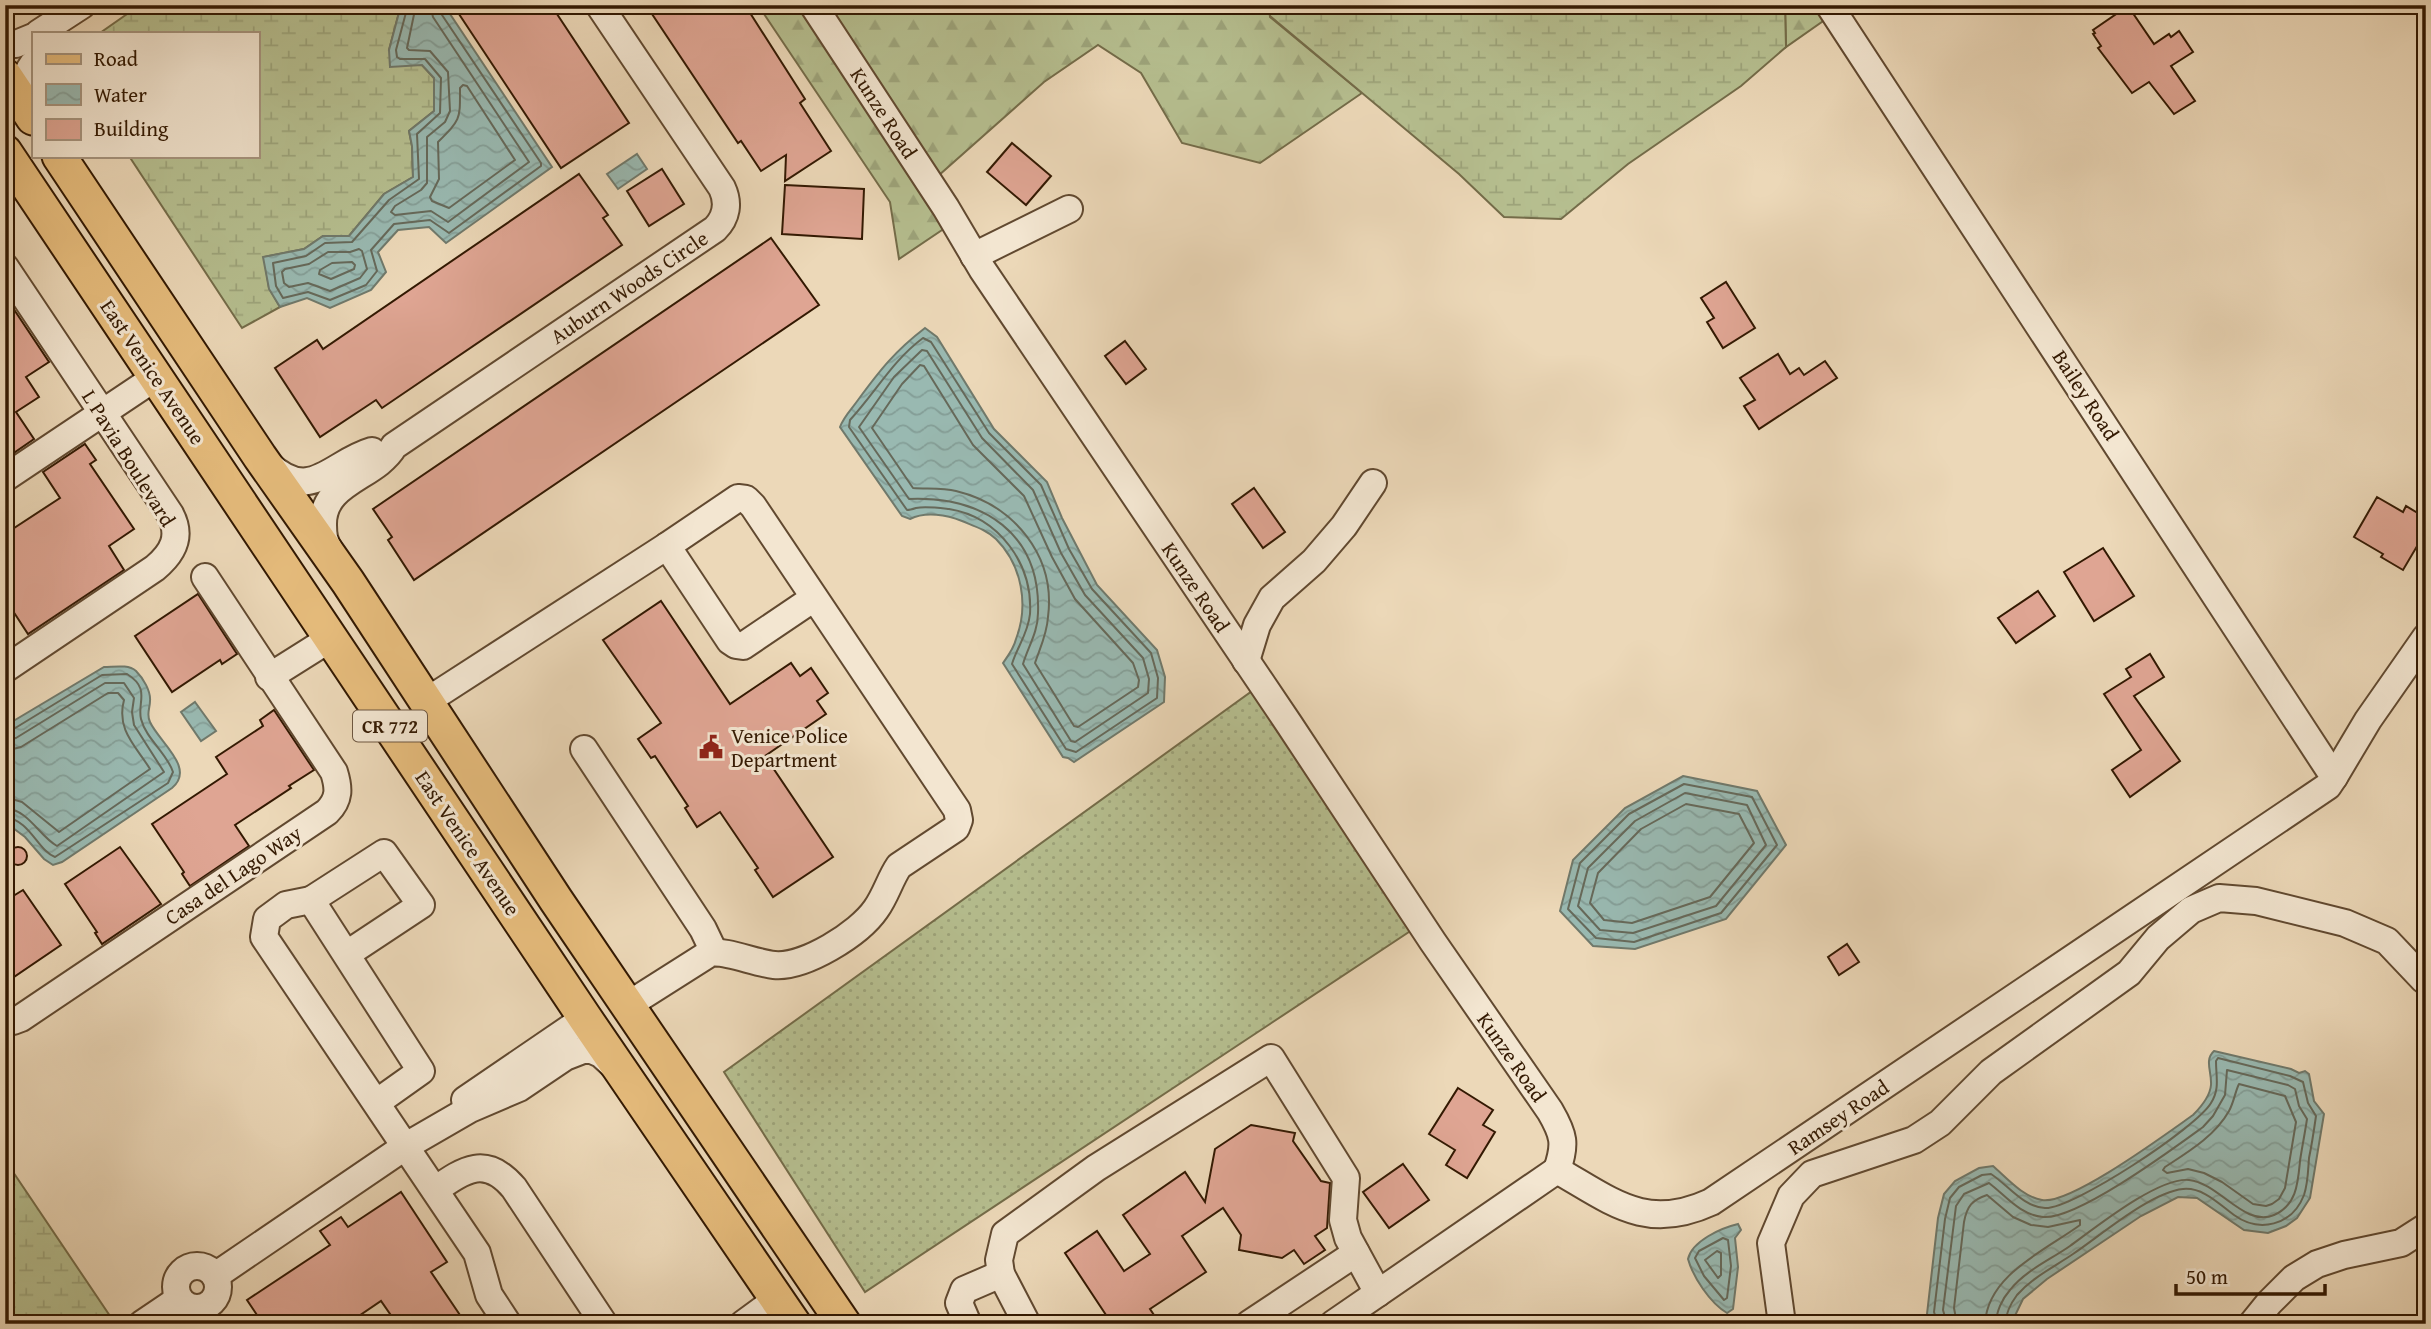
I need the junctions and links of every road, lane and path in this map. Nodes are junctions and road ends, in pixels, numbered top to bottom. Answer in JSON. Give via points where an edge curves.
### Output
{"nodes":[{"id":1,"x":82,"y":5,"type":"edge"},
{"id":2,"x":92,"y":5,"type":"edge"},
{"id":3,"x":599,"y":5,"type":"edge"},
{"id":4,"x":813,"y":5,"type":"edge"},
{"id":5,"x":1829,"y":5,"type":"edge"},
{"id":6,"x":41,"y":32,"type":"edge"},
{"id":7,"x":72,"y":32,"type":"edge"},
{"id":8,"x":32,"y":37,"type":"edge"},
{"id":9,"x":5,"y":44,"type":"edge"},
{"id":10,"x":32,"y":65,"type":"edge"},
{"id":11,"x":5,"y":76,"type":"edge"},
{"id":12,"x":31,"y":115,"type":"edge"},
{"id":13,"x":5,"y":152,"type":"edge"},
{"id":14,"x":60,"y":158,"type":"edge"},
{"id":15,"x":1069,"y":209,"type":"dead end"},
{"id":16,"x":974,"y":256,"type":"junction"},
{"id":17,"x":5,"y":267,"type":"edge"},
{"id":18,"x":156,"y":377,"type":"junction"},
{"id":19,"x":102,"y":412,"type":"junction"},
{"id":20,"x":394,"y":446,"type":"junction"},
{"id":21,"x":260,"y":457,"type":"junction"},
{"id":22,"x":5,"y":478,"type":"edge"},
{"id":23,"x":1373,"y":483,"type":"dead end"},
{"id":24,"x":667,"y":546,"type":"junction"},
{"id":25,"x":205,"y":577,"type":"dead end"},
{"id":26,"x":348,"y":582,"type":"junction"},
{"id":27,"x":814,"y":598,"type":"junction"},
{"id":28,"x":2426,"y":637,"type":"edge"},
{"id":29,"x":331,"y":638,"type":"junction"},
{"id":30,"x":1246,"y":661,"type":"junction"},
{"id":31,"x":5,"y":668,"type":"edge"},
{"id":32,"x":270,"y":677,"type":"junction"},
{"id":33,"x":427,"y":702,"type":"junction"},
{"id":34,"x":584,"y":750,"type":"dead end"},
{"id":35,"x":2331,"y":781,"type":"junction"},
{"id":36,"x":311,"y":900,"type":"junction"},
{"id":37,"x":713,"y":952,"type":"junction"},
{"id":38,"x":347,"y":954,"type":"junction"},
{"id":39,"x":2425,"y":980,"type":"edge"},
{"id":40,"x":628,"y":1005,"type":"junction"},
{"id":41,"x":585,"y":1018,"type":"junction"},
{"id":42,"x":5,"y":1020,"type":"edge"},
{"id":43,"x":629,"y":1082,"type":"junction"},
{"id":44,"x":376,"y":1103,"type":"junction"},
{"id":45,"x":406,"y":1146,"type":"junction"},
{"id":46,"x":1557,"y":1170,"type":"junction"},
{"id":47,"x":435,"y":1190,"type":"junction"},
{"id":48,"x":2426,"y":1227,"type":"edge"},
{"id":49,"x":1356,"y":1253,"type":"junction"},
{"id":50,"x":1001,"y":1274,"type":"junction"},
{"id":51,"x":215,"y":1276,"type":"junction"},
{"id":52,"x":814,"y":1280,"type":"junction"},
{"id":53,"x":1378,"y":1293,"type":"junction"},
{"id":54,"x":180,"y":1299,"type":"junction"},
{"id":55,"x":786,"y":1311,"type":"edge"},
{"id":56,"x":215,"y":1315,"type":"edge"},
{"id":57,"x":142,"y":1324,"type":"edge"},
{"id":58,"x":508,"y":1324,"type":"edge"},
{"id":59,"x":604,"y":1324,"type":"edge"},
{"id":60,"x":743,"y":1324,"type":"edge"},
{"id":61,"x":844,"y":1324,"type":"edge"},
{"id":62,"x":968,"y":1324,"type":"edge"},
{"id":63,"x":1027,"y":1324,"type":"edge"},
{"id":64,"x":1249,"y":1324,"type":"edge"},
{"id":65,"x":1333,"y":1324,"type":"edge"},
{"id":66,"x":1782,"y":1324,"type":"edge"},
{"id":67,"x":2252,"y":1324,"type":"edge"}],
"edges":[{"from":1,"to":6,"type":"street"},
{"from":2,"to":7,"type":"street"},
{"from":3,"to":20,"type":"street","name":"Auburn Woods Circle","via":[[722,188],[726,200],[723,218],[715,229]]},
{"from":4,"to":16,"type":"street","name":"Kunze Road"},
{"from":5,"to":35,"type":"street","name":"Bailey Road"},
{"from":8,"to":9,"type":"street"},
{"from":10,"to":12,"type":"street","via":[[23,86]]},
{"from":11,"to":12,"type":"main road"},
{"from":13,"to":18,"type":"main road","name":"East Venice Avenue","number":"CR 772"},
{"from":14,"to":21,"type":"main road","name":"East Venice Avenue","number":"CR 772"},
{"from":15,"to":16,"type":"street"},
{"from":16,"to":30,"type":"street","name":"Kunze Road"},
{"from":17,"to":19,"type":"street","name":"L Pavia Boulevard"},
{"from":18,"to":19,"type":"street"},
{"from":18,"to":29,"type":"main road","name":"East Venice Avenue","number":"CR 772"},
{"from":19,"to":22,"type":"street"},
{"from":19,"to":31,"type":"street","name":"L Pavia Boulevard","via":[[174,521],[174,545],[155,568]]},
{"from":20,"to":21,"type":"street","name":"Auburn Woods Circle","via":[[364,454],[309,483],[283,476]]},
{"from":20,"to":26,"type":"street","name":"Auburn Woods Circle","via":[[339,489],[325,507],[324,542]]},
{"from":21,"to":26,"type":"main road","name":"East Venice Avenue","number":"CR 772"},
{"from":23,"to":30,"type":"street","via":[[1344,526],[1272,598]]},
{"from":24,"to":27,"type":"street","via":[[736,645],[743,646]]},
{"from":24,"to":27,"type":"street","via":[[738,498],[746,499]]},
{"from":24,"to":33,"type":"street"},
{"from":25,"to":32,"type":"street","name":"Casa del Lago Way"},
{"from":26,"to":33,"type":"main road","name":"East Venice Avenue","number":"CR 772"},
{"from":27,"to":37,"type":"street","via":[[960,820],[956,828],[899,866],[874,912],[821,953],[780,966]]},
{"from":28,"to":35,"type":"street"},
{"from":29,"to":32,"type":"street"},
{"from":29,"to":41,"type":"main road","name":"East Venice Avenue","number":"CR 772"},
{"from":30,"to":46,"type":"street","name":"Kunze Road","via":[[1555,1119],[1564,1151]]},
{"from":32,"to":42,"type":"street","name":"Casa del Lago Way","via":[[334,772],[338,783],[334,805],[21,1018]]},
{"from":33,"to":40,"type":"main road","name":"East Venice Avenue","number":"CR 772"},
{"from":34,"to":37,"type":"street","via":[[703,929]]},
{"from":35,"to":46,"type":"street","name":"Ramsey Road","via":[[1711,1202],[1675,1215],[1640,1213]]},
{"from":36,"to":38,"type":"street"},
{"from":36,"to":38,"type":"street","via":[[384,853],[421,905]]},
{"from":36,"to":44,"type":"street","via":[[286,905],[267,919],[264,937]]},
{"from":37,"to":40,"type":"street"},
{"from":38,"to":44,"type":"street","via":[[421,1071]]},
{"from":39,"to":66,"type":"street","via":[[2387,941],[2345,923],[2256,901],[2220,898],[2191,910],[2158,938],[2129,973],[1991,1072],[1940,1123],[1914,1140],[1812,1174],[1791,1196],[1771,1243]]},
{"from":40,"to":52,"type":"main road","name":"East Venice Avenue","number":"CR 772"},
{"from":41,"to":43,"type":"main road","name":"East Venice Avenue","number":"CR 772"},
{"from":41,"to":45,"type":"street","via":[[447,1112]]},
{"from":41,"to":52,"type":"main road","via":[[629,1040],[747,1212]]},
{"from":43,"to":45,"type":"street","via":[[601,1054],[583,1050]]},
{"from":43,"to":55,"type":"main road","name":"East Venice Avenue","number":"CR 772"},
{"from":44,"to":45,"type":"street"},
{"from":45,"to":47,"type":"street"},
{"from":45,"to":51,"type":"street"},
{"from":46,"to":53,"type":"street"},
{"from":47,"to":58,"type":"street","via":[[477,1252],[489,1295]]},
{"from":47,"to":59,"type":"street","via":[[471,1168],[498,1172],[514,1188]]},
{"from":48,"to":67,"type":"street","via":[[2401,1244],[2317,1264],[2294,1278]]},
{"from":49,"to":50,"type":"street","via":[[1343,1220],[1346,1178],[1271,1058],[1096,1168],[1005,1234]]},
{"from":49,"to":53,"type":"street"},
{"from":49,"to":64,"type":"street"},
{"from":50,"to":62,"type":"street","via":[[964,1290],[959,1303]]},
{"from":50,"to":63,"type":"street"},
{"from":51,"to":54,"type":"street","via":[[198,1266],[185,1270],[177,1280]]},
{"from":51,"to":56,"type":"street"},
{"from":52,"to":61,"type":"main road","name":"East Venice Avenue","number":"CR 772"},
{"from":53,"to":65,"type":"street"},
{"from":54,"to":56,"type":"street","via":[[191,1308]]},
{"from":54,"to":57,"type":"street"},
{"from":55,"to":60,"type":"street"}]}
